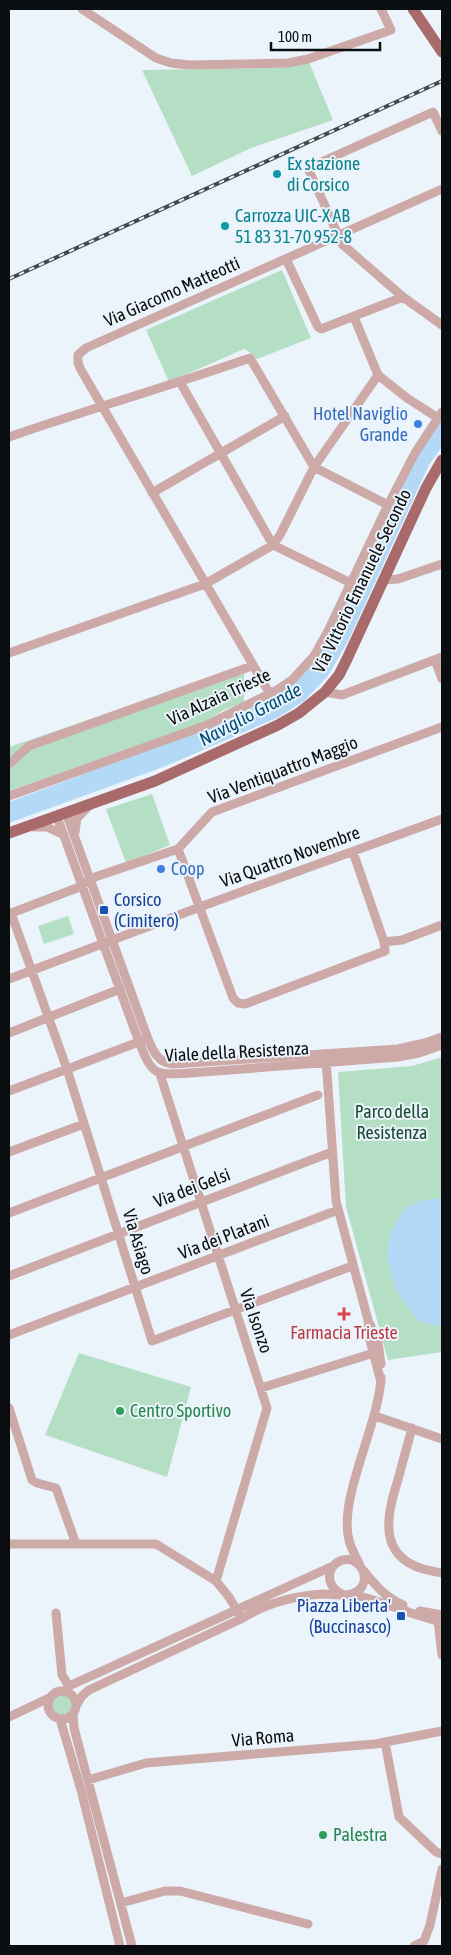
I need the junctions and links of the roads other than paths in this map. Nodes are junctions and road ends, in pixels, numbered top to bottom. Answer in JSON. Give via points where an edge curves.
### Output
{"nodes":[{"id":1,"x":82,"y":9,"type":"edge"},
{"id":2,"x":381,"y":9,"type":"edge"},
{"id":3,"x":413,"y":9,"type":"edge"},
{"id":4,"x":421,"y":9,"type":"edge"},
{"id":5,"x":442,"y":40,"type":"edge"},
{"id":6,"x":442,"y":52,"type":"edge"},
{"id":7,"x":442,"y":131,"type":"edge"},
{"id":8,"x":442,"y":189,"type":"edge"},
{"id":9,"x":337,"y":235,"type":"junction"},
{"id":10,"x":286,"y":259,"type":"junction"},
{"id":11,"x":403,"y":297,"type":"junction"},
{"id":12,"x":354,"y":317,"type":"junction"},
{"id":13,"x":442,"y":325,"type":"edge"},
{"id":14,"x":378,"y":374,"type":"junction"},
{"id":15,"x":180,"y":382,"type":"junction"},
{"id":16,"x":102,"y":406,"type":"junction"},
{"id":17,"x":440,"y":415,"type":"edge"},
{"id":18,"x":285,"y":416,"type":"junction"},
{"id":19,"x":9,"y":437,"type":"edge"},
{"id":20,"x":221,"y":453,"type":"junction"},
{"id":21,"x":442,"y":460,"type":"edge"},
{"id":22,"x":314,"y":467,"type":"junction"},
{"id":23,"x":152,"y":492,"type":"junction"},
{"id":24,"x":388,"y":505,"type":"junction"},
{"id":25,"x":273,"y":545,"type":"junction"},
{"id":26,"x":442,"y":564,"type":"edge"},
{"id":27,"x":391,"y":565,"type":"junction"},
{"id":28,"x":401,"y":578,"type":"junction"},
{"id":29,"x":384,"y":580,"type":"junction"},
{"id":30,"x":351,"y":583,"type":"junction"},
{"id":31,"x":205,"y":584,"type":"junction"},
{"id":32,"x":9,"y":654,"type":"edge"},
{"id":33,"x":439,"y":658,"type":"edge"},
{"id":34,"x":249,"y":667,"type":"dead end"},
{"id":35,"x":442,"y":679,"type":"edge"},
{"id":36,"x":325,"y":692,"type":"junction"},
{"id":37,"x":270,"y":694,"type":"junction"},
{"id":38,"x":442,"y":727,"type":"edge"},
{"id":39,"x":9,"y":764,"type":"edge"},
{"id":40,"x":9,"y":796,"type":"edge"},
{"id":41,"x":91,"y":804,"type":"junction"},
{"id":42,"x":62,"y":815,"type":"junction"},
{"id":43,"x":442,"y":818,"type":"edge"},
{"id":44,"x":21,"y":829,"type":"junction"},
{"id":45,"x":9,"y":833,"type":"edge"},
{"id":46,"x":64,"y":835,"type":"junction"},
{"id":47,"x":75,"y":838,"type":"junction"},
{"id":48,"x":178,"y":849,"type":"junction"},
{"id":49,"x":353,"y":852,"type":"junction"},
{"id":50,"x":90,"y":879,"type":"junction"},
{"id":51,"x":82,"y":886,"type":"junction"},
{"id":52,"x":200,"y":907,"type":"junction"},
{"id":53,"x":10,"y":913,"type":"edge"},
{"id":54,"x":442,"y":925,"type":"edge"},
{"id":55,"x":108,"y":942,"type":"junction"},
{"id":56,"x":384,"y":942,"type":"junction"},
{"id":57,"x":31,"y":971,"type":"junction"},
{"id":58,"x":9,"y":979,"type":"edge"},
{"id":59,"x":120,"y":989,"type":"junction"},
{"id":60,"x":48,"y":1018,"type":"junction"},
{"id":61,"x":9,"y":1032,"type":"edge"},
{"id":62,"x":442,"y":1037,"type":"edge"},
{"id":63,"x":148,"y":1039,"type":"junction"},
{"id":64,"x":139,"y":1042,"type":"junction"},
{"id":65,"x":442,"y":1045,"type":"edge"},
{"id":66,"x":326,"y":1058,"type":"junction"},
{"id":67,"x":67,"y":1069,"type":"junction"},
{"id":68,"x":160,"y":1074,"type":"junction"},
{"id":69,"x":9,"y":1091,"type":"edge"},
{"id":70,"x":318,"y":1095,"type":"dead end"},
{"id":71,"x":84,"y":1124,"type":"junction"},
{"id":72,"x":183,"y":1146,"type":"junction"},
{"id":73,"x":9,"y":1152,"type":"edge"},
{"id":74,"x":332,"y":1152,"type":"junction"},
{"id":75,"x":101,"y":1178,"type":"junction"},
{"id":76,"x":200,"y":1201,"type":"junction"},
{"id":77,"x":338,"y":1210,"type":"junction"},
{"id":78,"x":9,"y":1213,"type":"edge"},
{"id":79,"x":118,"y":1234,"type":"junction"},
{"id":80,"x":217,"y":1256,"type":"junction"},
{"id":81,"x":352,"y":1266,"type":"junction"},
{"id":82,"x":9,"y":1276,"type":"edge"},
{"id":83,"x":135,"y":1288,"type":"junction"},
{"id":84,"x":234,"y":1311,"type":"junction"},
{"id":85,"x":9,"y":1335,"type":"edge"},
{"id":86,"x":376,"y":1352,"type":"junction"},
{"id":87,"x":261,"y":1388,"type":"junction"},
{"id":88,"x":9,"y":1408,"type":"edge"},
{"id":89,"x":375,"y":1416,"type":"junction"},
{"id":90,"x":412,"y":1428,"type":"junction"},
{"id":91,"x":442,"y":1439,"type":"edge"},
{"id":92,"x":349,"y":1538,"type":"junction"},
{"id":93,"x":9,"y":1544,"type":"edge"},
{"id":94,"x":76,"y":1544,"type":"junction"},
{"id":95,"x":334,"y":1564,"type":"junction"},
{"id":96,"x":363,"y":1569,"type":"junction"},
{"id":97,"x":442,"y":1573,"type":"edge"},
{"id":98,"x":216,"y":1581,"type":"junction"},
{"id":99,"x":347,"y":1594,"type":"junction"},
{"id":100,"x":237,"y":1610,"type":"junction"},
{"id":101,"x":56,"y":1613,"type":"dead end"},
{"id":102,"x":241,"y":1619,"type":"junction"},
{"id":103,"x":441,"y":1619,"type":"edge"},
{"id":104,"x":442,"y":1655,"type":"edge"},
{"id":105,"x":66,"y":1689,"type":"junction"},
{"id":106,"x":51,"y":1697,"type":"junction"},
{"id":107,"x":25,"y":1709,"type":"junction"},
{"id":108,"x":49,"y":1709,"type":"junction"},
{"id":109,"x":74,"y":1710,"type":"junction"},
{"id":110,"x":9,"y":1717,"type":"edge"},
{"id":111,"x":60,"y":1719,"type":"junction"},
{"id":112,"x":442,"y":1731,"type":"edge"},
{"id":113,"x":385,"y":1742,"type":"junction"},
{"id":114,"x":88,"y":1780,"type":"junction"},
{"id":115,"x":442,"y":1854,"type":"edge"},
{"id":116,"x":442,"y":1869,"type":"edge"},
{"id":117,"x":121,"y":1903,"type":"junction"},
{"id":118,"x":308,"y":1924,"type":"dead end"},
{"id":119,"x":120,"y":1946,"type":"edge"},
{"id":120,"x":132,"y":1946,"type":"edge"},
{"id":121,"x":414,"y":1946,"type":"edge"}],
"edges":[{"from":1,"to":2,"type":"street","via":[[156,58],[171,64],[189,65],[288,63],[308,59],[391,30]]},
{"from":3,"to":6,"type":"main road"},
{"from":4,"to":5,"type":"main road"},
{"from":7,"to":9,"type":"street","via":[[433,112],[308,168]]},
{"from":8,"to":9,"type":"street","name":"Via Giacomo Matteotti"},
{"from":9,"to":10,"type":"street","name":"Via Giacomo Matteotti"},
{"from":9,"to":11,"type":"street","via":[[342,244]]},
{"from":10,"to":12,"type":"street","via":[[320,329]]},
{"from":10,"to":16,"type":"street","name":"Via Giacomo Matteotti","via":[[83,350],[78,355],[78,363]]},
{"from":11,"to":12,"type":"street"},
{"from":11,"to":13,"type":"street"},
{"from":12,"to":14,"type":"street"},
{"from":14,"to":17,"type":"street","via":[[407,398]]},
{"from":14,"to":22,"type":"street"},
{"from":15,"to":16,"type":"street"},
{"from":15,"to":18,"type":"street","via":[[250,358]]},
{"from":15,"to":20,"type":"street"},
{"from":16,"to":19,"type":"street"},
{"from":16,"to":23,"type":"street"},
{"from":17,"to":24,"type":"street","name":"Via Alzaia Trieste","via":[[415,453]]},
{"from":18,"to":20,"type":"street"},
{"from":18,"to":22,"type":"street"},
{"from":20,"to":23,"type":"street"},
{"from":20,"to":25,"type":"street"},
{"from":21,"to":27,"type":"main road","name":"Via Vittorio Emanuele Secondo"},
{"from":22,"to":24,"type":"street"},
{"from":22,"to":25,"type":"street"},
{"from":23,"to":31,"type":"street"},
{"from":24,"to":30,"type":"street","name":"Via Alzaia Trieste"},
{"from":25,"to":30,"type":"street"},
{"from":25,"to":31,"type":"street"},
{"from":26,"to":28,"type":"street"},
{"from":27,"to":28,"type":"street"},
{"from":27,"to":29,"type":"main road","name":"Via Vittorio Emanuele Secondo"},
{"from":28,"to":29,"type":"street"},
{"from":29,"to":36,"type":"main road","name":"Via Vittorio Emanuele Secondo","via":[[348,659]]},
{"from":30,"to":37,"type":"street","name":"Via Alzaia Trieste","via":[[314,656],[292,680]]},
{"from":31,"to":32,"type":"street"},
{"from":31,"to":37,"type":"street"},
{"from":33,"to":35,"type":"street"},
{"from":33,"to":36,"type":"street","via":[[342,694]]},
{"from":34,"to":39,"type":"street","via":[[30,746]]},
{"from":36,"to":41,"type":"main road","name":"Via Vittorio Emanuele Secondo","via":[[278,725],[155,781]]},
{"from":37,"to":40,"type":"street","name":"Via Alzaia Trieste","via":[[207,725]]},
{"from":38,"to":48,"type":"street","name":"Via Ventiquattro Maggio","via":[[212,812]]},
{"from":41,"to":42,"type":"main road","name":"Via Vittorio Emanuele Secondo"},
{"from":41,"to":47,"type":"street","via":[[77,818]]},
{"from":42,"to":44,"type":"main road","name":"Via Vittorio Emanuele Secondo"},
{"from":42,"to":46,"type":"street","name":"Viale della Resistenza"},
{"from":42,"to":47,"type":"street","name":"Viale della Resistenza"},
{"from":43,"to":49,"type":"street","name":"Via Quattro Novembre"},
{"from":44,"to":45,"type":"main road","name":"Via Vittorio Emanuele Secondo"},
{"from":44,"to":46,"type":"street","via":[[44,826]]},
{"from":46,"to":51,"type":"street","name":"Viale della Resistenza"},
{"from":47,"to":50,"type":"street","name":"Viale della Resistenza"},
{"from":48,"to":50,"type":"street","name":"Via Ventiquattro Maggio"},
{"from":48,"to":52,"type":"street"},
{"from":49,"to":52,"type":"street","name":"Via Quattro Novembre"},
{"from":49,"to":56,"type":"street"},
{"from":50,"to":51,"type":"street"},
{"from":50,"to":55,"type":"street","name":"Viale della Resistenza"},
{"from":51,"to":53,"type":"street"},
{"from":51,"to":55,"type":"street","name":"Viale della Resistenza"},
{"from":52,"to":55,"type":"street","name":"Via Quattro Novembre"},
{"from":52,"to":56,"type":"street","via":[[233,998],[238,1003],[245,1004],[385,951]]},
{"from":53,"to":57,"type":"street","name":"Via Asiago"},
{"from":54,"to":56,"type":"street","via":[[402,940]]},
{"from":55,"to":57,"type":"street","name":"Via Quattro Novembre"},
{"from":55,"to":59,"type":"street","name":"Viale della Resistenza"},
{"from":55,"to":63,"type":"street","name":"Viale della Resistenza"},
{"from":57,"to":58,"type":"street","name":"Via Quattro Novembre"},
{"from":57,"to":60,"type":"street","name":"Via Asiago"},
{"from":59,"to":60,"type":"street"},
{"from":59,"to":64,"type":"street","name":"Viale della Resistenza"},
{"from":60,"to":61,"type":"street"},
{"from":60,"to":67,"type":"street","name":"Via Asiago"},
{"from":62,"to":66,"type":"street","name":"Viale della Resistenza","via":[[398,1049]]},
{"from":63,"to":64,"type":"street"},
{"from":63,"to":66,"type":"street","name":"Viale della Resistenza","via":[[158,1057],[173,1064]]},
{"from":64,"to":67,"type":"street"},
{"from":64,"to":68,"type":"street","name":"Viale della Resistenza","via":[[150,1066]]},
{"from":65,"to":66,"type":"street","name":"Viale della Resistenza","via":[[398,1057]]},
{"from":66,"to":68,"type":"street","name":"Viale della Resistenza"},
{"from":66,"to":74,"type":"street"},
{"from":67,"to":69,"type":"street"},
{"from":67,"to":71,"type":"street","name":"Via Asiago"},
{"from":68,"to":72,"type":"street","name":"Via Isonzo"},
{"from":70,"to":72,"type":"street"},
{"from":71,"to":73,"type":"street"},
{"from":71,"to":75,"type":"street","name":"Via Asiago"},
{"from":72,"to":75,"type":"street"},
{"from":72,"to":76,"type":"street","name":"Via Isonzo"},
{"from":74,"to":76,"type":"street","name":"Via dei Gelsi"},
{"from":74,"to":77,"type":"street"},
{"from":75,"to":78,"type":"street"},
{"from":75,"to":79,"type":"street","name":"Via Asiago"},
{"from":76,"to":79,"type":"street","name":"Via dei Gelsi"},
{"from":76,"to":80,"type":"street","name":"Via Isonzo"},
{"from":77,"to":80,"type":"street","name":"Via dei Platani"},
{"from":77,"to":81,"type":"street"},
{"from":79,"to":82,"type":"street","name":"Via dei Gelsi"},
{"from":79,"to":83,"type":"street","name":"Via Asiago"},
{"from":80,"to":83,"type":"street","name":"Via dei Platani"},
{"from":80,"to":84,"type":"street","name":"Via Isonzo"},
{"from":81,"to":84,"type":"street"},
{"from":81,"to":86,"type":"street","via":[[375,1334]]},
{"from":83,"to":84,"type":"street","name":"Via Asiago","via":[[152,1341]]},
{"from":83,"to":85,"type":"street","name":"Via dei Platani"},
{"from":84,"to":87,"type":"street","name":"Via Isonzo"},
{"from":86,"to":87,"type":"street"},
{"from":86,"to":89,"type":"street","via":[[381,1382]]},
{"from":87,"to":98,"type":"street","name":"Via Isonzo","via":[[267,1408]]},
{"from":88,"to":94,"type":"street","via":[[32,1480],[56,1488]]},
{"from":89,"to":90,"type":"street"},
{"from":89,"to":92,"type":"street","via":[[350,1505]]},
{"from":90,"to":91,"type":"street"},
{"from":90,"to":97,"type":"street","via":[[388,1512],[390,1536],[395,1548],[412,1565]]},
{"from":92,"to":95,"type":"street","via":[[344,1552]]},
{"from":92,"to":96,"type":"street"},
{"from":93,"to":94,"type":"street"},
{"from":94,"to":98,"type":"street","via":[[156,1544]]},
{"from":95,"to":96,"type":"street","via":[[348,1559]]},
{"from":95,"to":99,"type":"street","via":[[330,1583],[333,1588]]},
{"from":95,"to":100,"type":"street"},
{"from":96,"to":99,"type":"street","via":[[363,1584]]},
{"from":96,"to":103,"type":"street","via":[[377,1587],[397,1602]]},
{"from":98,"to":100,"type":"street"},
{"from":99,"to":102,"type":"street","via":[[283,1600]]},
{"from":99,"to":103,"type":"street"},
{"from":100,"to":102,"type":"street"},
{"from":100,"to":105,"type":"street"},
{"from":101,"to":105,"type":"street"},
{"from":102,"to":109,"type":"street","via":[[89,1690]]},
{"from":103,"to":104,"type":"street"},
{"from":105,"to":106,"type":"street"},
{"from":105,"to":109,"type":"street","via":[[71,1695]]},
{"from":106,"to":107,"type":"street"},
{"from":106,"to":108,"type":"street"},
{"from":107,"to":108,"type":"street"},
{"from":107,"to":110,"type":"street"},
{"from":108,"to":111,"type":"street"},
{"from":109,"to":111,"type":"street","via":[[65,1719]]},
{"from":109,"to":114,"type":"street","via":[[74,1728]]},
{"from":111,"to":119,"type":"street"},
{"from":112,"to":113,"type":"street","name":"Via Roma"},
{"from":113,"to":114,"type":"street","name":"Via Roma","via":[[146,1763]]},
{"from":113,"to":115,"type":"street","via":[[398,1817]]},
{"from":114,"to":117,"type":"street"},
{"from":116,"to":121,"type":"street","via":[[430,1925],[424,1941]]},
{"from":117,"to":118,"type":"street","via":[[165,1891],[180,1891]]},
{"from":117,"to":120,"type":"street"}]}
